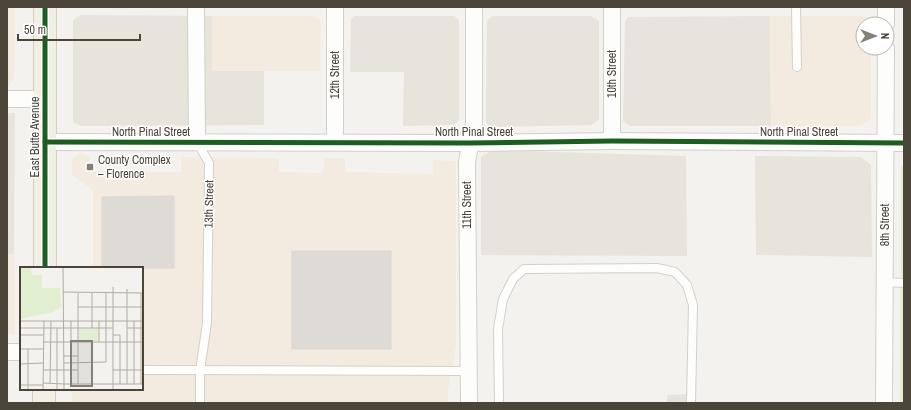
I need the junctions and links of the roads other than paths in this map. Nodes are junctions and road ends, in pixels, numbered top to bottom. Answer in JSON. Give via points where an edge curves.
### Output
{"nodes":[{"id":1,"x":45,"y":7,"type":"edge"},
{"id":2,"x":196,"y":7,"type":"edge"},
{"id":3,"x":335,"y":7,"type":"edge"},
{"id":4,"x":474,"y":7,"type":"edge"},
{"id":5,"x":612,"y":7,"type":"edge"},
{"id":6,"x":796,"y":7,"type":"edge"},
{"id":7,"x":886,"y":56,"type":"edge"},
{"id":8,"x":797,"y":67,"type":"dead end"},
{"id":9,"x":7,"y":99,"type":"edge"},
{"id":10,"x":45,"y":99,"type":"junction"},
{"id":11,"x":612,"y":140,"type":"junction"},
{"id":12,"x":45,"y":142,"type":"junction"},
{"id":13,"x":197,"y":142,"type":"junction"},
{"id":14,"x":335,"y":142,"type":"junction"},
{"id":15,"x":885,"y":142,"type":"junction"},
{"id":16,"x":904,"y":142,"type":"edge"},
{"id":17,"x":470,"y":143,"type":"junction"},
{"id":18,"x":44,"y":267,"type":"edge"},
{"id":19,"x":885,"y":282,"type":"junction"},
{"id":20,"x":904,"y":283,"type":"edge"},
{"id":21,"x":7,"y":352,"type":"edge"},
{"id":22,"x":20,"y":352,"type":"edge"},
{"id":23,"x":143,"y":370,"type":"edge"},
{"id":24,"x":200,"y":371,"type":"junction"},
{"id":25,"x":468,"y":371,"type":"junction"},
{"id":26,"x":44,"y":390,"type":"edge"},
{"id":27,"x":44,"y":403,"type":"edge"},
{"id":28,"x":200,"y":403,"type":"edge"},
{"id":29,"x":469,"y":403,"type":"edge"},
{"id":30,"x":499,"y":403,"type":"edge"},
{"id":31,"x":691,"y":403,"type":"edge"},
{"id":32,"x":884,"y":403,"type":"edge"}],
"edges":[{"from":1,"to":10,"type":"main road","name":"East Butte Avenue"},
{"from":2,"to":13,"type":"street","name":"13th Street"},
{"from":3,"to":14,"type":"street","name":"12th Street"},
{"from":4,"to":17,"type":"street","name":"11th Street","via":[[474,123]]},
{"from":5,"to":11,"type":"street","name":"10th Street"},
{"from":6,"to":8,"type":"lane"},
{"from":7,"to":15,"type":"street","name":"8th Street"},
{"from":9,"to":10,"type":"street"},
{"from":10,"to":12,"type":"main road","name":"East Butte Avenue"},
{"from":11,"to":15,"type":"street","name":"North Pinal Street"},
{"from":11,"to":17,"type":"street","name":"North Pinal Street"},
{"from":12,"to":13,"type":"street","name":"North Pinal Street"},
{"from":12,"to":18,"type":"main road","name":"East Butte Avenue"},
{"from":13,"to":14,"type":"street","name":"North Pinal Street"},
{"from":13,"to":24,"type":"lane","name":"13th Street","via":[[209,163],[207,323]]},
{"from":14,"to":17,"type":"street","name":"North Pinal Street"},
{"from":15,"to":16,"type":"street","name":"North Pinal Street"},
{"from":15,"to":19,"type":"street","name":"8th Street"},
{"from":17,"to":25,"type":"street","name":"11th Street","via":[[467,162]]},
{"from":19,"to":20,"type":"lane"},
{"from":19,"to":32,"type":"street","name":"8th Street"},
{"from":21,"to":22,"type":"street"},
{"from":23,"to":24,"type":"lane"},
{"from":24,"to":25,"type":"lane"},
{"from":24,"to":28,"type":"lane","name":"13th Street"},
{"from":25,"to":29,"type":"street","name":"11th Street"},
{"from":26,"to":27,"type":"main road"},
{"from":30,"to":31,"type":"lane","via":[[498,329],[503,299],[513,279],[524,269],[657,268],[675,272],[687,285],[693,305]]}]}
